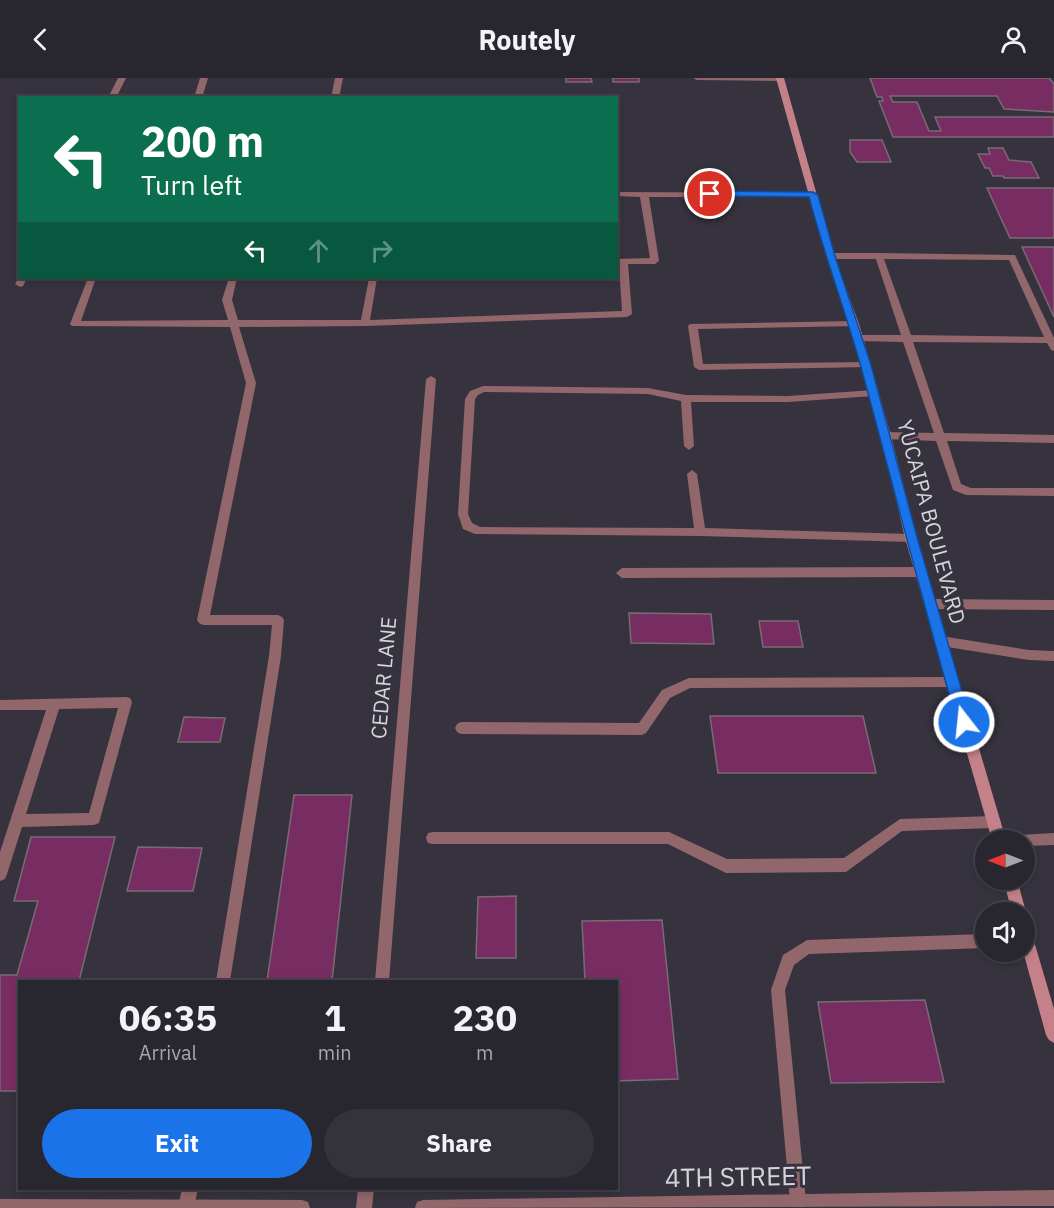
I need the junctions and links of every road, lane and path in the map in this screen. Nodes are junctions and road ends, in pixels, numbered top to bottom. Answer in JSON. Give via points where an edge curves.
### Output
{"nodes":[{"id":1,"x":122,"y":78,"type":"edge"},
{"id":2,"x":204,"y":78,"type":"edge"},
{"id":3,"x":339,"y":78,"type":"edge"},
{"id":4,"x":697,"y":78,"type":"edge"},
{"id":5,"x":780,"y":79,"type":"edge"},
{"id":6,"x":113,"y":96,"type":"edge"},
{"id":7,"x":199,"y":96,"type":"edge"},
{"id":8,"x":335,"y":96,"type":"edge"},
{"id":9,"x":618,"y":194,"type":"edge"},
{"id":10,"x":644,"y":194,"type":"junction"},
{"id":11,"x":813,"y":195,"type":"junction"},
{"id":12,"x":830,"y":256,"type":"junction"},
{"id":13,"x":879,"y":256,"type":"junction"},
{"id":14,"x":620,"y":262,"type":"edge"},
{"id":15,"x":92,"y":279,"type":"edge"},
{"id":16,"x":234,"y":279,"type":"edge"},
{"id":17,"x":373,"y":279,"type":"edge"},
{"id":18,"x":365,"y":323,"type":"junction"},
{"id":19,"x":232,"y":324,"type":"junction"},
{"id":20,"x":854,"y":324,"type":"junction"},
{"id":21,"x":858,"y":338,"type":"junction"},
{"id":22,"x":906,"y":338,"type":"junction"},
{"id":23,"x":1051,"y":344,"type":"edge"},
{"id":24,"x":866,"y":365,"type":"junction"},
{"id":25,"x":431,"y":379,"type":"dead end"},
{"id":26,"x":874,"y":393,"type":"junction"},
{"id":27,"x":686,"y":398,"type":"junction"},
{"id":28,"x":886,"y":436,"type":"junction"},
{"id":29,"x":940,"y":438,"type":"junction"},
{"id":30,"x":1054,"y":439,"type":"edge"},
{"id":31,"x":689,"y":446,"type":"dead end"},
{"id":32,"x":692,"y":474,"type":"dead end"},
{"id":33,"x":1054,"y":492,"type":"edge"},
{"id":34,"x":700,"y":532,"type":"junction"},
{"id":35,"x":911,"y":537,"type":"junction"},
{"id":36,"x":921,"y":572,"type":"junction"},
{"id":37,"x":622,"y":573,"type":"dead end"},
{"id":38,"x":930,"y":604,"type":"junction"},
{"id":39,"x":1054,"y":605,"type":"edge"},
{"id":40,"x":941,"y":641,"type":"junction"},
{"id":41,"x":1054,"y":656,"type":"edge"},
{"id":42,"x":952,"y":682,"type":"junction"},
{"id":43,"x":54,"y":704,"type":"junction"},
{"id":44,"x":0,"y":705,"type":"edge"},
{"id":45,"x":461,"y":728,"type":"dead end"},
{"id":46,"x":17,"y":821,"type":"junction"},
{"id":47,"x":994,"y":822,"type":"junction"},
{"id":48,"x":996,"y":830,"type":"edge"},
{"id":49,"x":433,"y":838,"type":"dead end"},
{"id":50,"x":1054,"y":839,"type":"edge"},
{"id":51,"x":1035,"y":840,"type":"edge"},
{"id":52,"x":0,"y":874,"type":"edge"},
{"id":53,"x":975,"y":941,"type":"edge"},
{"id":54,"x":1032,"y":962,"type":"edge"},
{"id":55,"x":223,"y":980,"type":"edge"},
{"id":56,"x":382,"y":980,"type":"edge"},
{"id":57,"x":1054,"y":1035,"type":"edge"},
{"id":58,"x":190,"y":1190,"type":"edge"},
{"id":59,"x":366,"y":1190,"type":"edge"},
{"id":60,"x":1054,"y":1198,"type":"edge"},
{"id":61,"x":798,"y":1202,"type":"junction"},
{"id":62,"x":0,"y":1207,"type":"edge"},
{"id":63,"x":186,"y":1207,"type":"edge"},
{"id":64,"x":302,"y":1208,"type":"edge"},
{"id":65,"x":364,"y":1208,"type":"edge"},
{"id":66,"x":423,"y":1208,"type":"edge"}],
"edges":[{"from":1,"to":6,"type":"street"},
{"from":2,"to":7,"type":"street"},
{"from":3,"to":8,"type":"street"},
{"from":4,"to":5,"type":"street"},
{"from":5,"to":11,"type":"main road","name":"YUCAIPA BOULEVARD"},
{"from":9,"to":10,"type":"street"},
{"from":10,"to":11,"type":"street"},
{"from":10,"to":14,"type":"street","via":[[655,261]]},
{"from":11,"to":12,"type":"main road","name":"YUCAIPA BOULEVARD"},
{"from":12,"to":13,"type":"street"},
{"from":12,"to":20,"type":"main road","name":"YUCAIPA BOULEVARD"},
{"from":13,"to":22,"type":"street"},
{"from":13,"to":23,"type":"street","via":[[1012,257]]},
{"from":14,"to":18,"type":"street","via":[[627,314]]},
{"from":15,"to":19,"type":"street","via":[[75,324]]},
{"from":16,"to":19,"type":"street","via":[[227,300]]},
{"from":17,"to":18,"type":"street"},
{"from":18,"to":19,"type":"street"},
{"from":19,"to":55,"type":"street","via":[[251,383],[203,620],[278,620]]},
{"from":20,"to":21,"type":"main road","name":"YUCAIPA BOULEVARD"},
{"from":20,"to":24,"type":"street","via":[[693,326],[699,367]]},
{"from":21,"to":22,"type":"street"},
{"from":21,"to":24,"type":"main road","name":"YUCAIPA BOULEVARD"},
{"from":22,"to":23,"type":"street"},
{"from":22,"to":29,"type":"street"},
{"from":24,"to":26,"type":"main road","name":"YUCAIPA BOULEVARD"},
{"from":25,"to":56,"type":"street","name":"CEDAR LANE"},
{"from":26,"to":27,"type":"street","via":[[788,399]]},
{"from":26,"to":28,"type":"main road","name":"YUCAIPA BOULEVARD"},
{"from":27,"to":31,"type":"street"},
{"from":27,"to":34,"type":"street","via":[[648,391],[483,389],[474,393],[470,399],[463,514],[467,526],[479,531]]},
{"from":28,"to":29,"type":"street"},
{"from":28,"to":35,"type":"main road","name":"YUCAIPA BOULEVARD"},
{"from":29,"to":30,"type":"street"},
{"from":29,"to":33,"type":"street","via":[[957,487],[970,492]]},
{"from":32,"to":34,"type":"street"},
{"from":34,"to":35,"type":"street"},
{"from":35,"to":36,"type":"main road","name":"YUCAIPA BOULEVARD"},
{"from":36,"to":37,"type":"street"},
{"from":36,"to":38,"type":"main road","name":"YUCAIPA BOULEVARD"},
{"from":38,"to":39,"type":"street"},
{"from":38,"to":40,"type":"main road","name":"YUCAIPA BOULEVARD"},
{"from":40,"to":41,"type":"street"},
{"from":40,"to":42,"type":"main road","name":"YUCAIPA BOULEVARD"},
{"from":42,"to":45,"type":"street","via":[[689,683],[666,694],[642,729]]},
{"from":42,"to":47,"type":"main road","name":"YUCAIPA BOULEVARD"},
{"from":43,"to":44,"type":"street"},
{"from":43,"to":46,"type":"street"},
{"from":43,"to":46,"type":"street","via":[[126,702],[94,819]]},
{"from":46,"to":52,"type":"street"},
{"from":47,"to":48,"type":"main road","name":"YUCAIPA BOULEVARD"},
{"from":47,"to":49,"type":"street","via":[[900,825],[846,865],[726,866],[669,838]]},
{"from":50,"to":51,"type":"street"},
{"from":53,"to":61,"type":"street","via":[[807,948],[788,960],[778,990]]},
{"from":54,"to":57,"type":"main road"},
{"from":58,"to":63,"type":"street"},
{"from":59,"to":65,"type":"street"},
{"from":60,"to":61,"type":"street","name":"4TH STREET"},
{"from":61,"to":66,"type":"street","name":"4TH STREET"},
{"from":62,"to":63,"type":"street"},
{"from":63,"to":64,"type":"street"}]}
